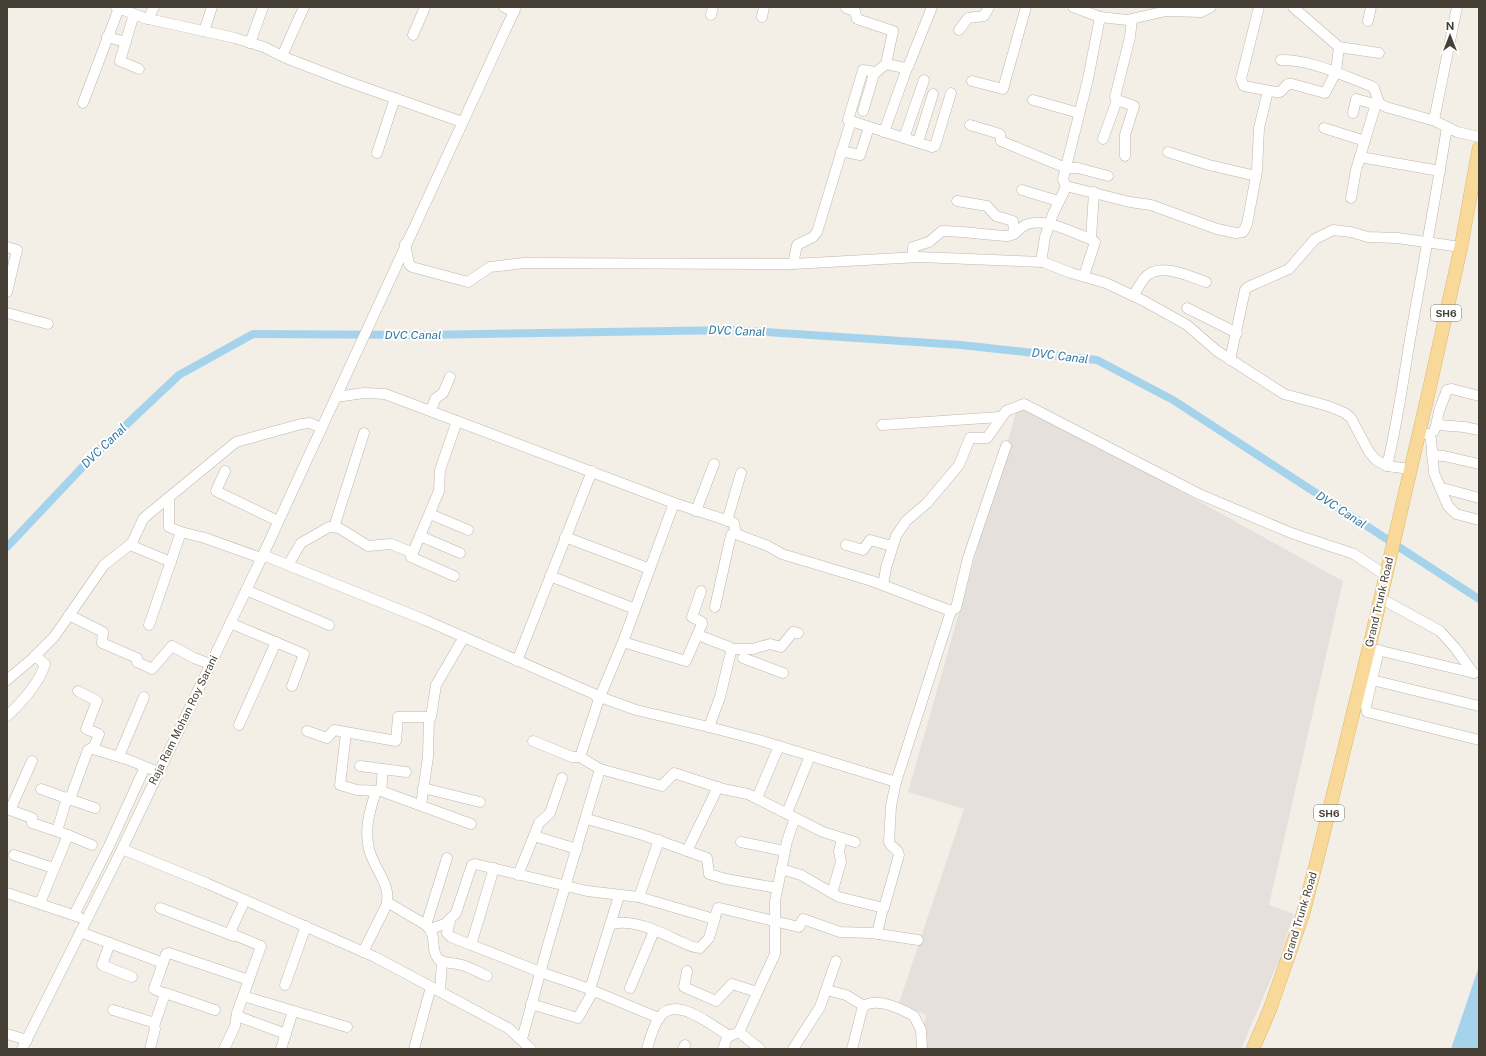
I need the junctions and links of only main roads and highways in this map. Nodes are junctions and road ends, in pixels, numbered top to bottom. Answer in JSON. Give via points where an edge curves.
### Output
{"nodes":[{"id":1,"x":1479,"y":148,"type":"edge"},
{"id":2,"x":1253,"y":1049,"type":"edge"}],
"edges":[{"from":1,"to":2,"type":"main road","name":"Grand Trunk Road","number":"SH6","via":[[1461,247],[1385,573],[1374,649],[1304,911],[1270,1009]]}]}
